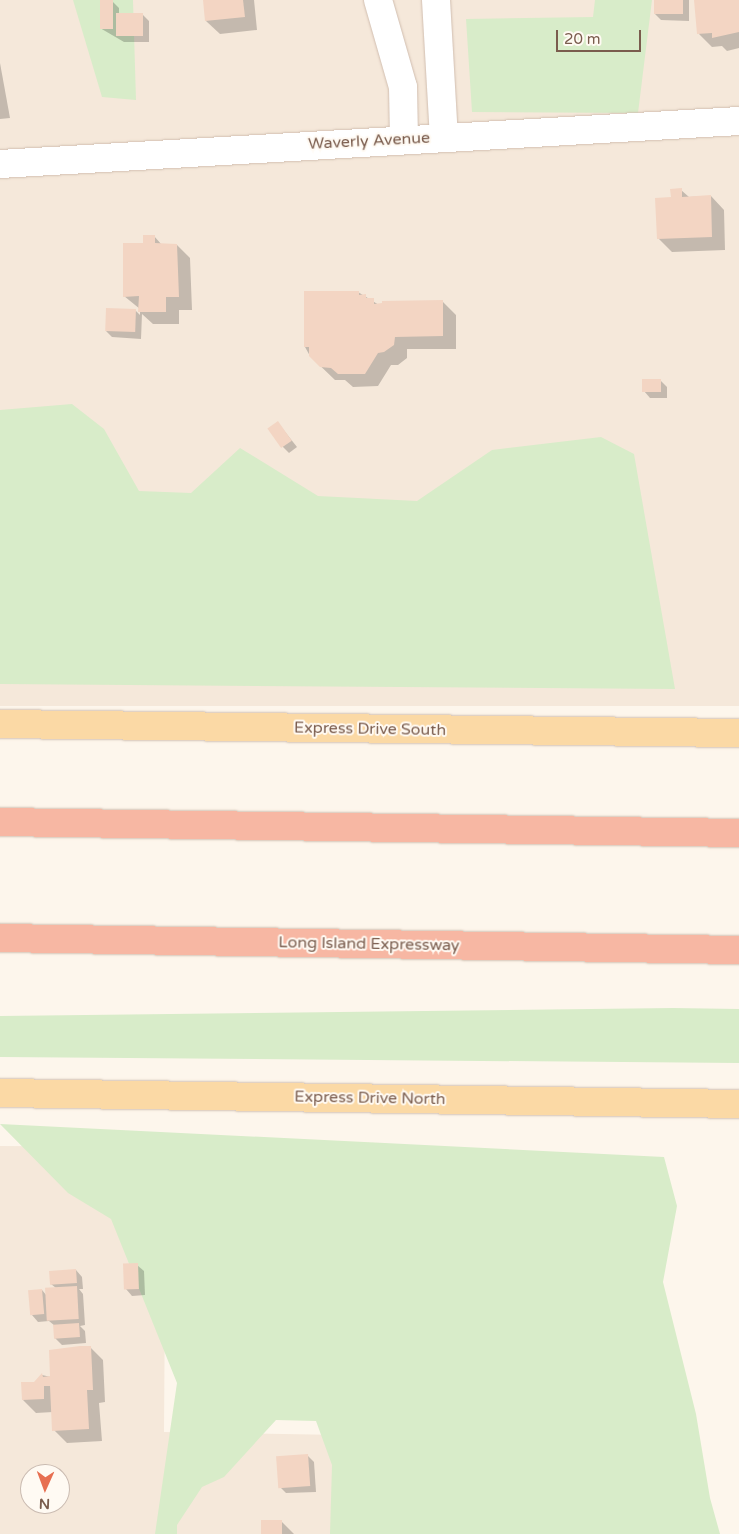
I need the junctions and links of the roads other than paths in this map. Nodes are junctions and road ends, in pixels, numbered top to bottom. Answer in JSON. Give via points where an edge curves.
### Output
{"nodes":[{"id":1,"x":378,"y":0,"type":"edge"},
{"id":2,"x":436,"y":0,"type":"edge"},
{"id":3,"x":739,"y":121,"type":"edge"},
{"id":4,"x":444,"y":137,"type":"junction"},
{"id":5,"x":404,"y":139,"type":"junction"},
{"id":6,"x":0,"y":164,"type":"edge"},
{"id":7,"x":0,"y":724,"type":"edge"},
{"id":8,"x":739,"y":733,"type":"edge"},
{"id":9,"x":0,"y":822,"type":"edge"},
{"id":10,"x":739,"y":833,"type":"edge"},
{"id":11,"x":0,"y":938,"type":"edge"},
{"id":12,"x":739,"y":950,"type":"edge"},
{"id":13,"x":0,"y":1093,"type":"edge"},
{"id":14,"x":739,"y":1104,"type":"edge"}],
"edges":[{"from":1,"to":5,"type":"street","via":[[403,88]]},
{"from":2,"to":4,"type":"street"},
{"from":3,"to":4,"type":"street","name":"Waverly Avenue"},
{"from":4,"to":5,"type":"street","name":"Waverly Avenue"},
{"from":5,"to":6,"type":"street","name":"Waverly Avenue"},
{"from":7,"to":8,"type":"main road","name":"Express Drive South"},
{"from":9,"to":10,"type":"highway"},
{"from":11,"to":12,"type":"highway","name":"Long Island Expressway"},
{"from":13,"to":14,"type":"main road","name":"Express Drive North"}]}
